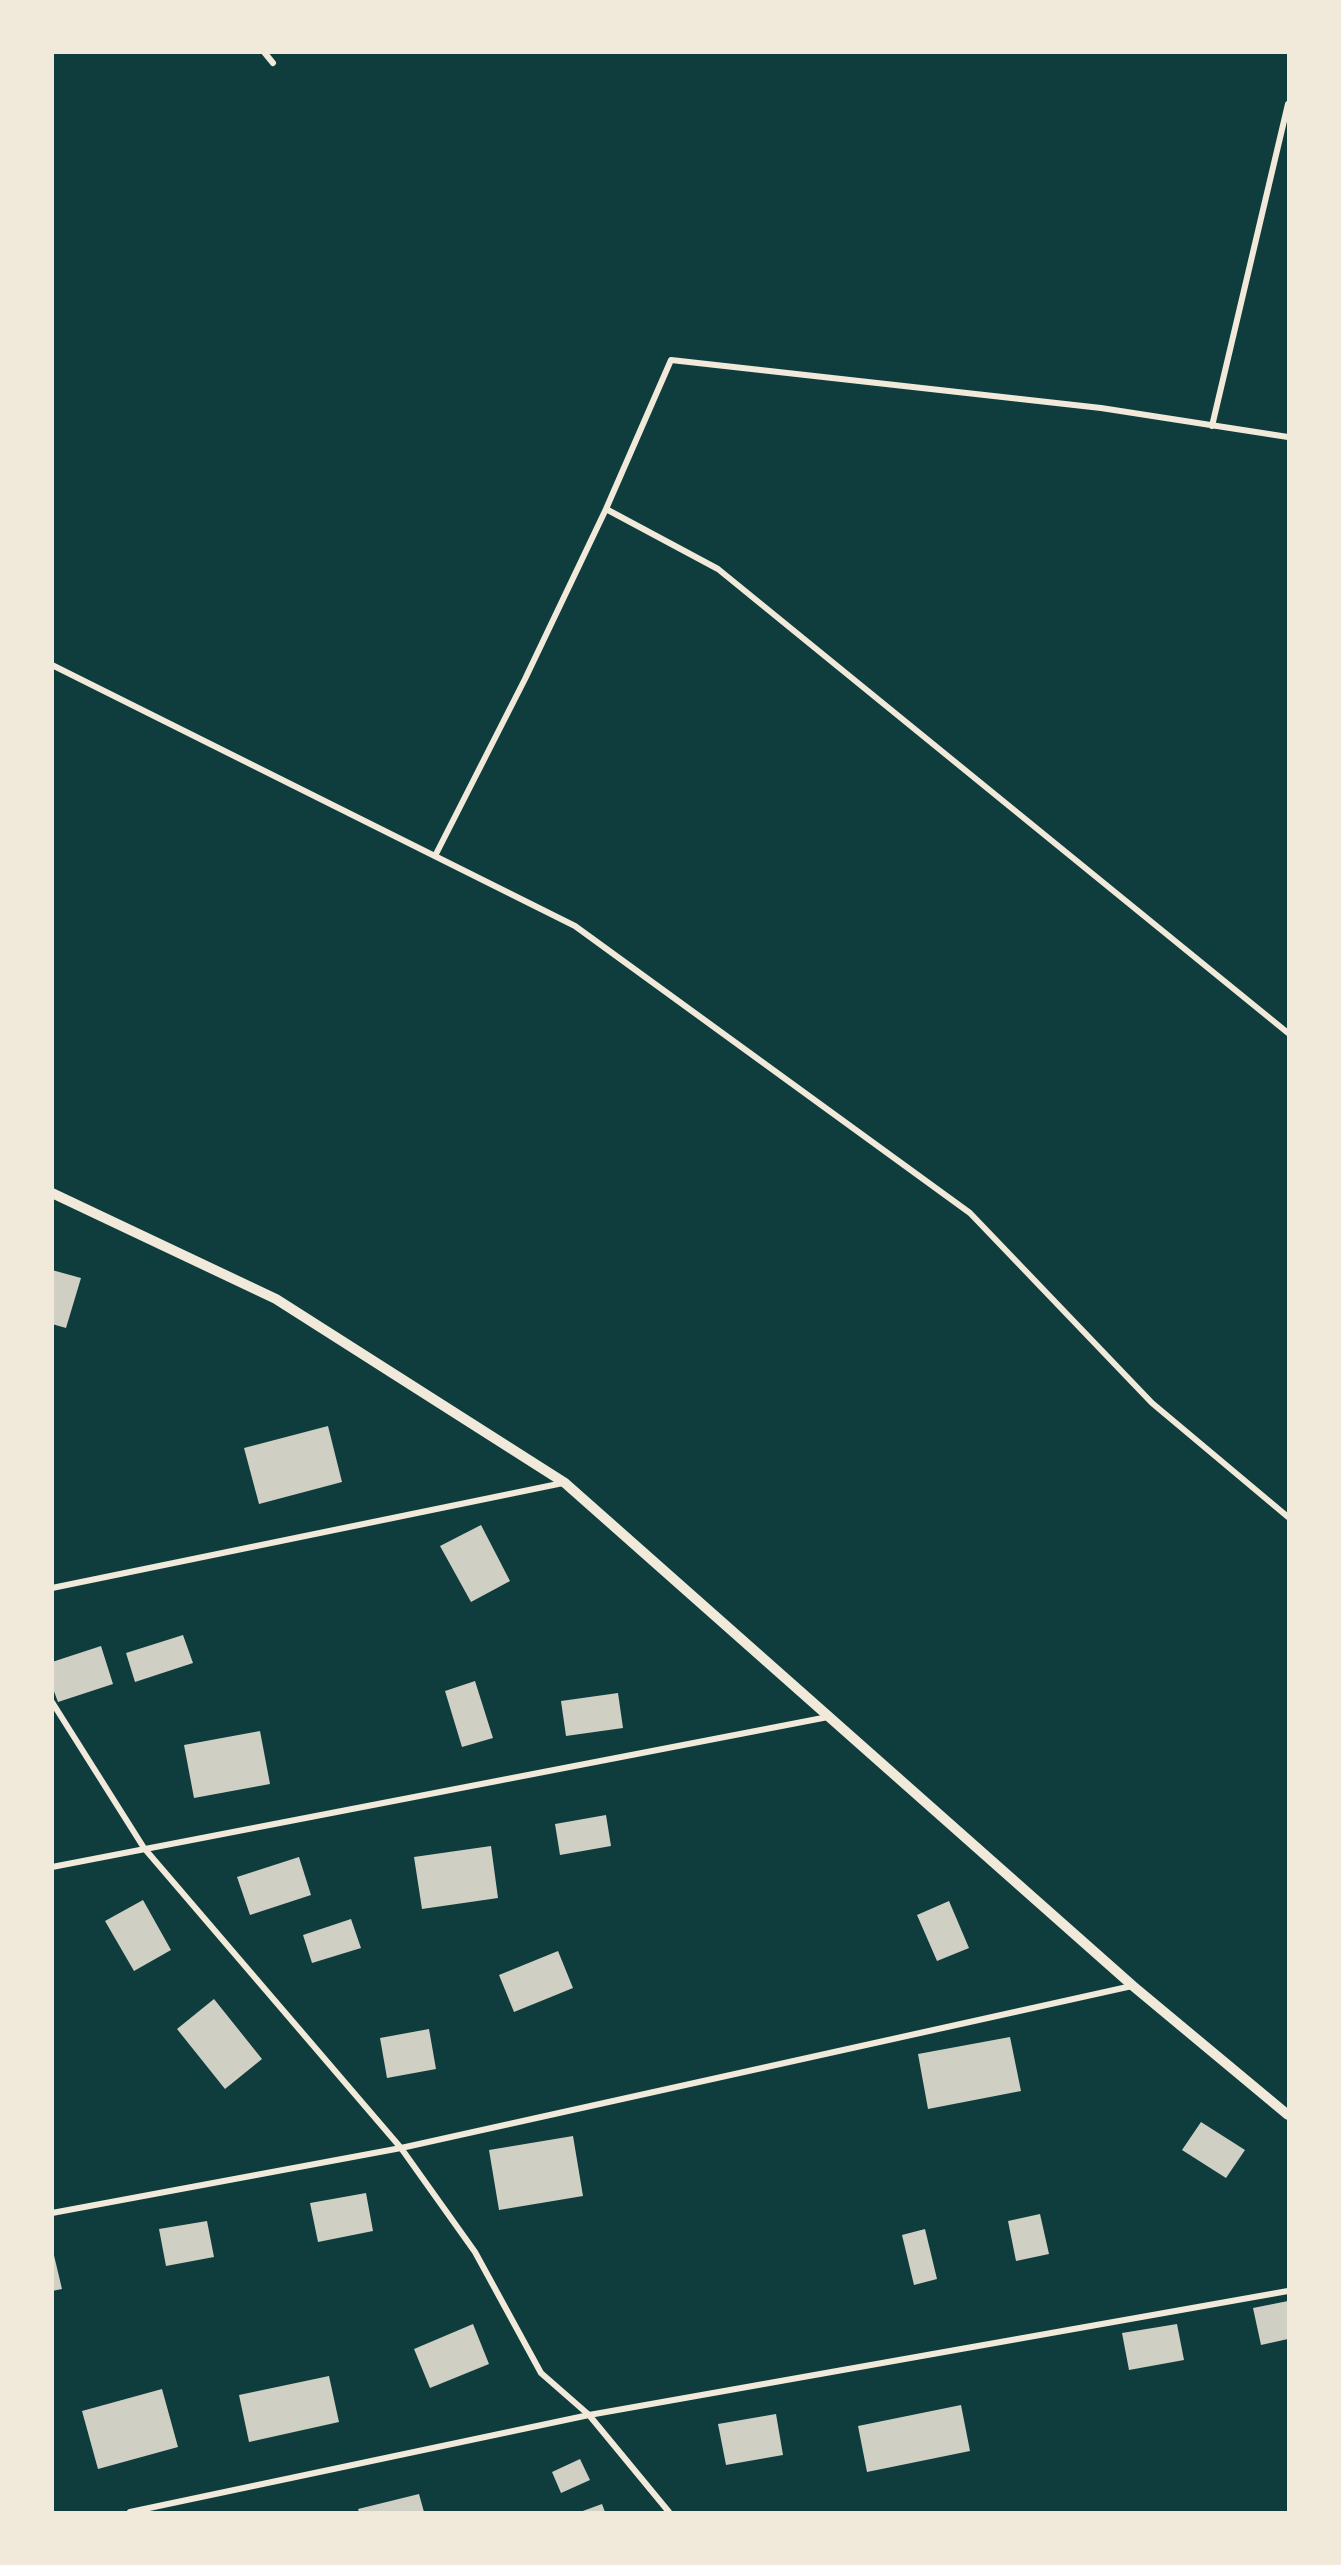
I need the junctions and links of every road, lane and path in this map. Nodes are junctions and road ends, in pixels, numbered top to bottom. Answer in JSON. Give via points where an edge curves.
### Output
{"nodes":[{"id":1,"x":264,"y":52,"type":"edge"},
{"id":2,"x":273,"y":63,"type":"dead end"},
{"id":3,"x":1288,"y":104,"type":"edge"},
{"id":4,"x":1212,"y":426,"type":"junction"},
{"id":5,"x":1288,"y":437,"type":"edge"},
{"id":6,"x":606,"y":509,"type":"junction"},
{"id":7,"x":52,"y":665,"type":"edge"},
{"id":8,"x":435,"y":856,"type":"junction"},
{"id":9,"x":1288,"y":1033,"type":"edge"},
{"id":10,"x":52,"y":1193,"type":"edge"},
{"id":11,"x":565,"y":1483,"type":"junction"},
{"id":12,"x":1288,"y":1517,"type":"edge"},
{"id":13,"x":52,"y":1588,"type":"edge"},
{"id":14,"x":52,"y":1702,"type":"edge"},
{"id":15,"x":828,"y":1717,"type":"junction"},
{"id":16,"x":144,"y":1848,"type":"junction"},
{"id":17,"x":52,"y":1867,"type":"edge"},
{"id":18,"x":1133,"y":1986,"type":"junction"},
{"id":19,"x":1288,"y":2115,"type":"edge"},
{"id":20,"x":401,"y":2148,"type":"junction"},
{"id":21,"x":52,"y":2214,"type":"edge"},
{"id":22,"x":1288,"y":2291,"type":"edge"},
{"id":23,"x":590,"y":2415,"type":"junction"},
{"id":24,"x":130,"y":2512,"type":"edge"},
{"id":25,"x":669,"y":2512,"type":"edge"}],
"edges":[{"from":1,"to":2,"type":"street"},
{"from":3,"to":4,"type":"street"},
{"from":4,"to":5,"type":"street"},
{"from":4,"to":6,"type":"street","via":[[1101,408],[671,360]]},
{"from":6,"to":8,"type":"street"},
{"from":6,"to":9,"type":"street","via":[[718,569]]},
{"from":7,"to":8,"type":"street"},
{"from":8,"to":12,"type":"street","via":[[575,926],[970,1213],[1152,1403]]},
{"from":10,"to":11,"type":"street","via":[[276,1299]]},
{"from":11,"to":13,"type":"street"},
{"from":11,"to":15,"type":"street"},
{"from":14,"to":16,"type":"street"},
{"from":15,"to":16,"type":"street"},
{"from":15,"to":18,"type":"street"},
{"from":16,"to":17,"type":"street"},
{"from":16,"to":20,"type":"street"},
{"from":18,"to":19,"type":"street"},
{"from":18,"to":20,"type":"street"},
{"from":20,"to":21,"type":"street"},
{"from":20,"to":23,"type":"street","via":[[475,2252],[541,2373]]},
{"from":22,"to":23,"type":"street"},
{"from":23,"to":24,"type":"street"},
{"from":23,"to":25,"type":"street"}]}
